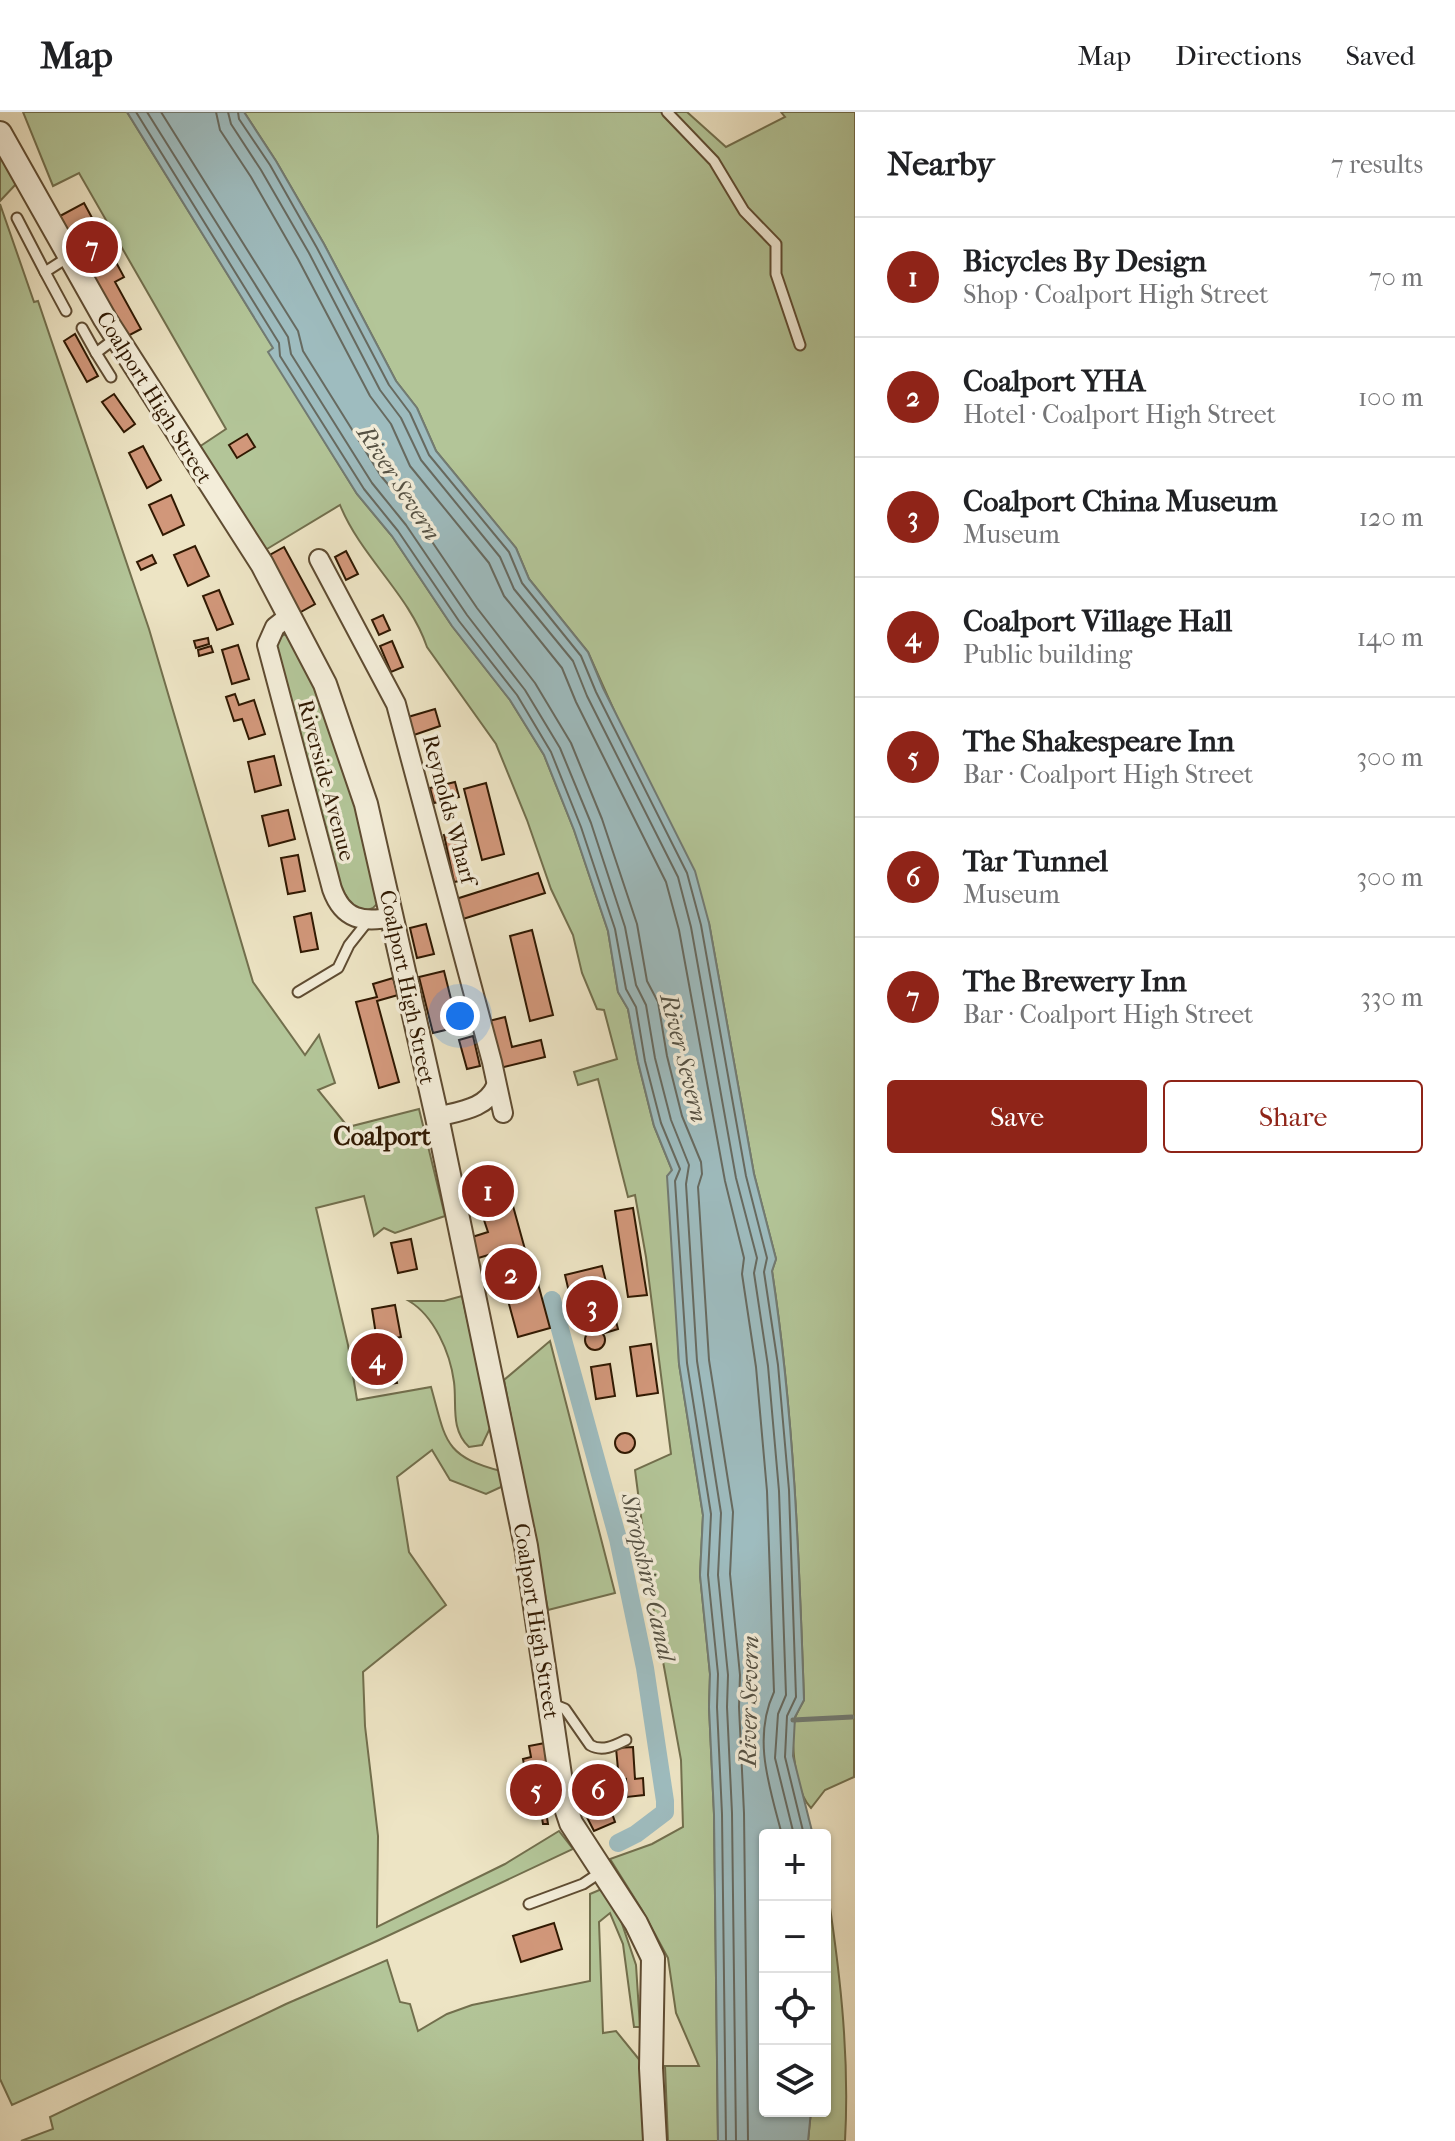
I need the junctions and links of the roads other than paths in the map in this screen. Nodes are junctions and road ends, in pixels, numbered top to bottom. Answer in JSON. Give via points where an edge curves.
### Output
{"nodes":[{"id":1,"x":667,"y":112,"type":"edge"},
{"id":2,"x":0,"y":133,"type":"edge"},
{"id":3,"x":17,"y":218,"type":"dead end"},
{"id":4,"x":70,"y":256,"type":"junction"},
{"id":5,"x":45,"y":272,"type":"junction"},
{"id":6,"x":66,"y":311,"type":"dead end"},
{"id":7,"x":82,"y":328,"type":"dead end"},
{"id":8,"x":117,"y":337,"type":"junction"},
{"id":9,"x":800,"y":345,"type":"dead end"},
{"id":10,"x":96,"y":353,"type":"junction"},
{"id":11,"x":111,"y":377,"type":"dead end"},
{"id":12,"x":319,"y":559,"type":"dead end"},
{"id":13,"x":289,"y":616,"type":"junction"},
{"id":14,"x":393,"y":917,"type":"junction"},
{"id":15,"x":368,"y":921,"type":"junction"},
{"id":16,"x":298,"y":992,"type":"dead end"},
{"id":17,"x":496,"y":1086,"type":"junction"},
{"id":18,"x":503,"y":1113,"type":"dead end"},
{"id":19,"x":437,"y":1117,"type":"junction"},
{"id":20,"x":550,"y":1703,"type":"junction"},
{"id":21,"x":626,"y":1740,"type":"dead end"},
{"id":22,"x":601,"y":1872,"type":"junction"},
{"id":23,"x":529,"y":1904,"type":"dead end"},
{"id":24,"x":655,"y":2141,"type":"edge"}],
"edges":[{"from":1,"to":9,"type":"lane","via":[[714,161],[744,211],[776,244],[776,274]]},
{"from":2,"to":4,"type":"street","name":"Coalport High Street"},
{"from":3,"to":5,"type":"lane"},
{"from":4,"to":5,"type":"lane"},
{"from":4,"to":8,"type":"street","name":"Coalport High Street"},
{"from":5,"to":6,"type":"lane"},
{"from":7,"to":10,"type":"lane"},
{"from":8,"to":10,"type":"lane"},
{"from":8,"to":13,"type":"street","name":"Coalport High Street","via":[[262,564]]},
{"from":10,"to":11,"type":"lane"},
{"from":12,"to":17,"type":"street","name":"Reynolds Wharf","via":[[396,704]]},
{"from":13,"to":14,"type":"street","name":"Coalport High Street","via":[[330,699],[366,804]]},
{"from":13,"to":15,"type":"street","name":"Riverside Avenue","via":[[275,627],[267,645],[297,761],[338,905]]},
{"from":14,"to":15,"type":"street"},
{"from":14,"to":19,"type":"street","name":"Coalport High Street"},
{"from":15,"to":16,"type":"lane","via":[[338,968]]},
{"from":17,"to":18,"type":"street","name":"Reynolds Wharf"},
{"from":17,"to":19,"type":"street","via":[[482,1104]]},
{"from":19,"to":20,"type":"street","name":"Coalport High Street","via":[[526,1546]]},
{"from":20,"to":21,"type":"lane","via":[[565,1709],[596,1748]]},
{"from":20,"to":22,"type":"street","name":"Coalport High Street","via":[[564,1802]]},
{"from":22,"to":23,"type":"lane"},
{"from":22,"to":24,"type":"street","name":"Coalport High Street","via":[[653,1958]]}]}
